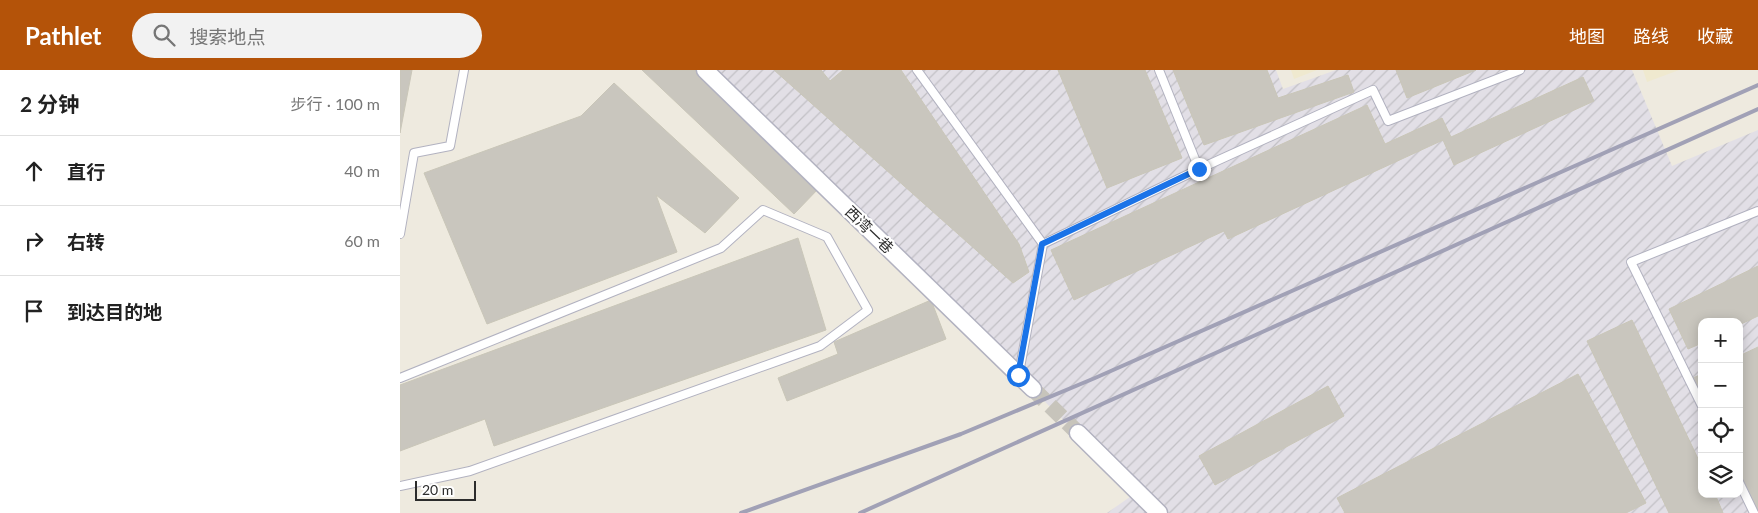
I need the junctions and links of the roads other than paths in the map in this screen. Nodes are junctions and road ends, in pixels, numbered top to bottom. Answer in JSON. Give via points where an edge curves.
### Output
{"nodes":[{"id":1,"x":464,"y":70,"type":"edge"},
{"id":2,"x":706,"y":70,"type":"edge"},
{"id":3,"x":917,"y":70,"type":"edge"},
{"id":4,"x":1159,"y":70,"type":"edge"},
{"id":5,"x":1520,"y":70,"type":"edge"},
{"id":6,"x":1199,"y":169,"type":"junction"},
{"id":7,"x":1758,"y":211,"type":"edge"},
{"id":8,"x":400,"y":234,"type":"edge"},
{"id":9,"x":1042,"y":244,"type":"junction"},
{"id":10,"x":1018,"y":375,"type":"junction"},
{"id":11,"x":400,"y":378,"type":"edge"},
{"id":12,"x":1033,"y":389,"type":"tunnel mouth"},
{"id":13,"x":1698,"y":398,"type":"edge"},
{"id":14,"x":1078,"y":434,"type":"tunnel mouth"},
{"id":15,"x":400,"y":486,"type":"edge"},
{"id":16,"x":1743,"y":490,"type":"edge"},
{"id":17,"x":1159,"y":513,"type":"edge"},
{"id":18,"x":1754,"y":513,"type":"edge"}],
"edges":[{"from":1,"to":8,"type":"lane","via":[[450,146],[414,153]]},
{"from":2,"to":10,"type":"street","name":"西湾一巷"},
{"from":3,"to":9,"type":"lane"},
{"from":4,"to":6,"type":"lane"},
{"from":5,"to":6,"type":"lane","via":[[1388,121],[1373,90]]},
{"from":6,"to":9,"type":"lane"},
{"from":7,"to":13,"type":"lane","via":[[1632,262]]},
{"from":9,"to":10,"type":"lane"},
{"from":10,"to":12,"type":"street","name":"西湾一巷"},
{"from":11,"to":15,"type":"lane","via":[[721,248],[763,210],[827,237],[868,310],[820,346],[470,471]]},
{"from":14,"to":17,"type":"street"},
{"from":16,"to":18,"type":"lane"}]}
